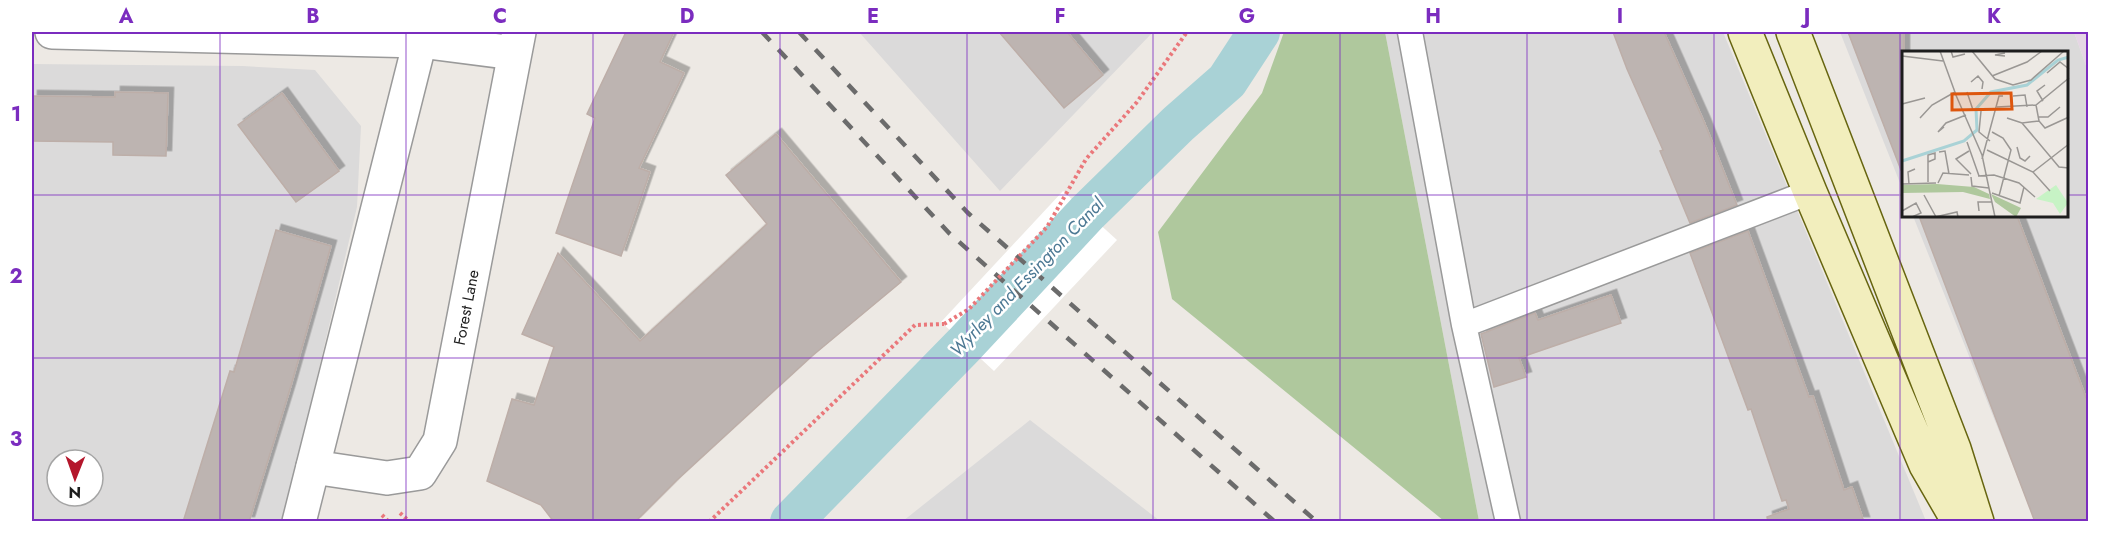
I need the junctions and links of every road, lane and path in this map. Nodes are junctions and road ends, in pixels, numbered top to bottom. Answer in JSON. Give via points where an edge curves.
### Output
{"nodes":[{"id":1,"x":52,"y":32,"type":"edge"},
{"id":2,"x":1187,"y":32,"type":"edge"},
{"id":3,"x":1410,"y":32,"type":"edge"},
{"id":4,"x":1745,"y":32,"type":"edge"},
{"id":5,"x":1793,"y":32,"type":"edge"},
{"id":6,"x":420,"y":42,"type":"junction"},
{"id":7,"x":517,"y":42,"type":"edge"},
{"id":8,"x":1810,"y":192,"type":"junction"},
{"id":9,"x":1464,"y":325,"type":"junction"},
{"id":10,"x":313,"y":467,"type":"junction"},
{"id":11,"x":299,"y":522,"type":"edge"},
{"id":12,"x":709,"y":522,"type":"edge"},
{"id":13,"x":1508,"y":522,"type":"edge"},
{"id":14,"x":1959,"y":522,"type":"edge"},
{"id":15,"x":1977,"y":522,"type":"edge"}],
"edges":[{"from":1,"to":6,"type":"street"},
{"from":2,"to":12,"type":"path","bridge":true,"via":[[1137,102],[1086,159],[1047,227],[969,309],[944,324],[915,325]]},
{"from":3,"to":9,"type":"lane"},
{"from":4,"to":8,"type":"main road"},
{"from":5,"to":15,"type":"main road","via":[[1954,448]]},
{"from":6,"to":7,"type":"street"},
{"from":6,"to":10,"type":"street"},
{"from":7,"to":10,"type":"street","name":"Forest Lane","via":[[440,441],[420,473],[387,478]]},
{"from":8,"to":9,"type":"lane"},
{"from":8,"to":14,"type":"main road","via":[[1926,465]]},
{"from":9,"to":13,"type":"lane"},
{"from":10,"to":11,"type":"street"}]}
